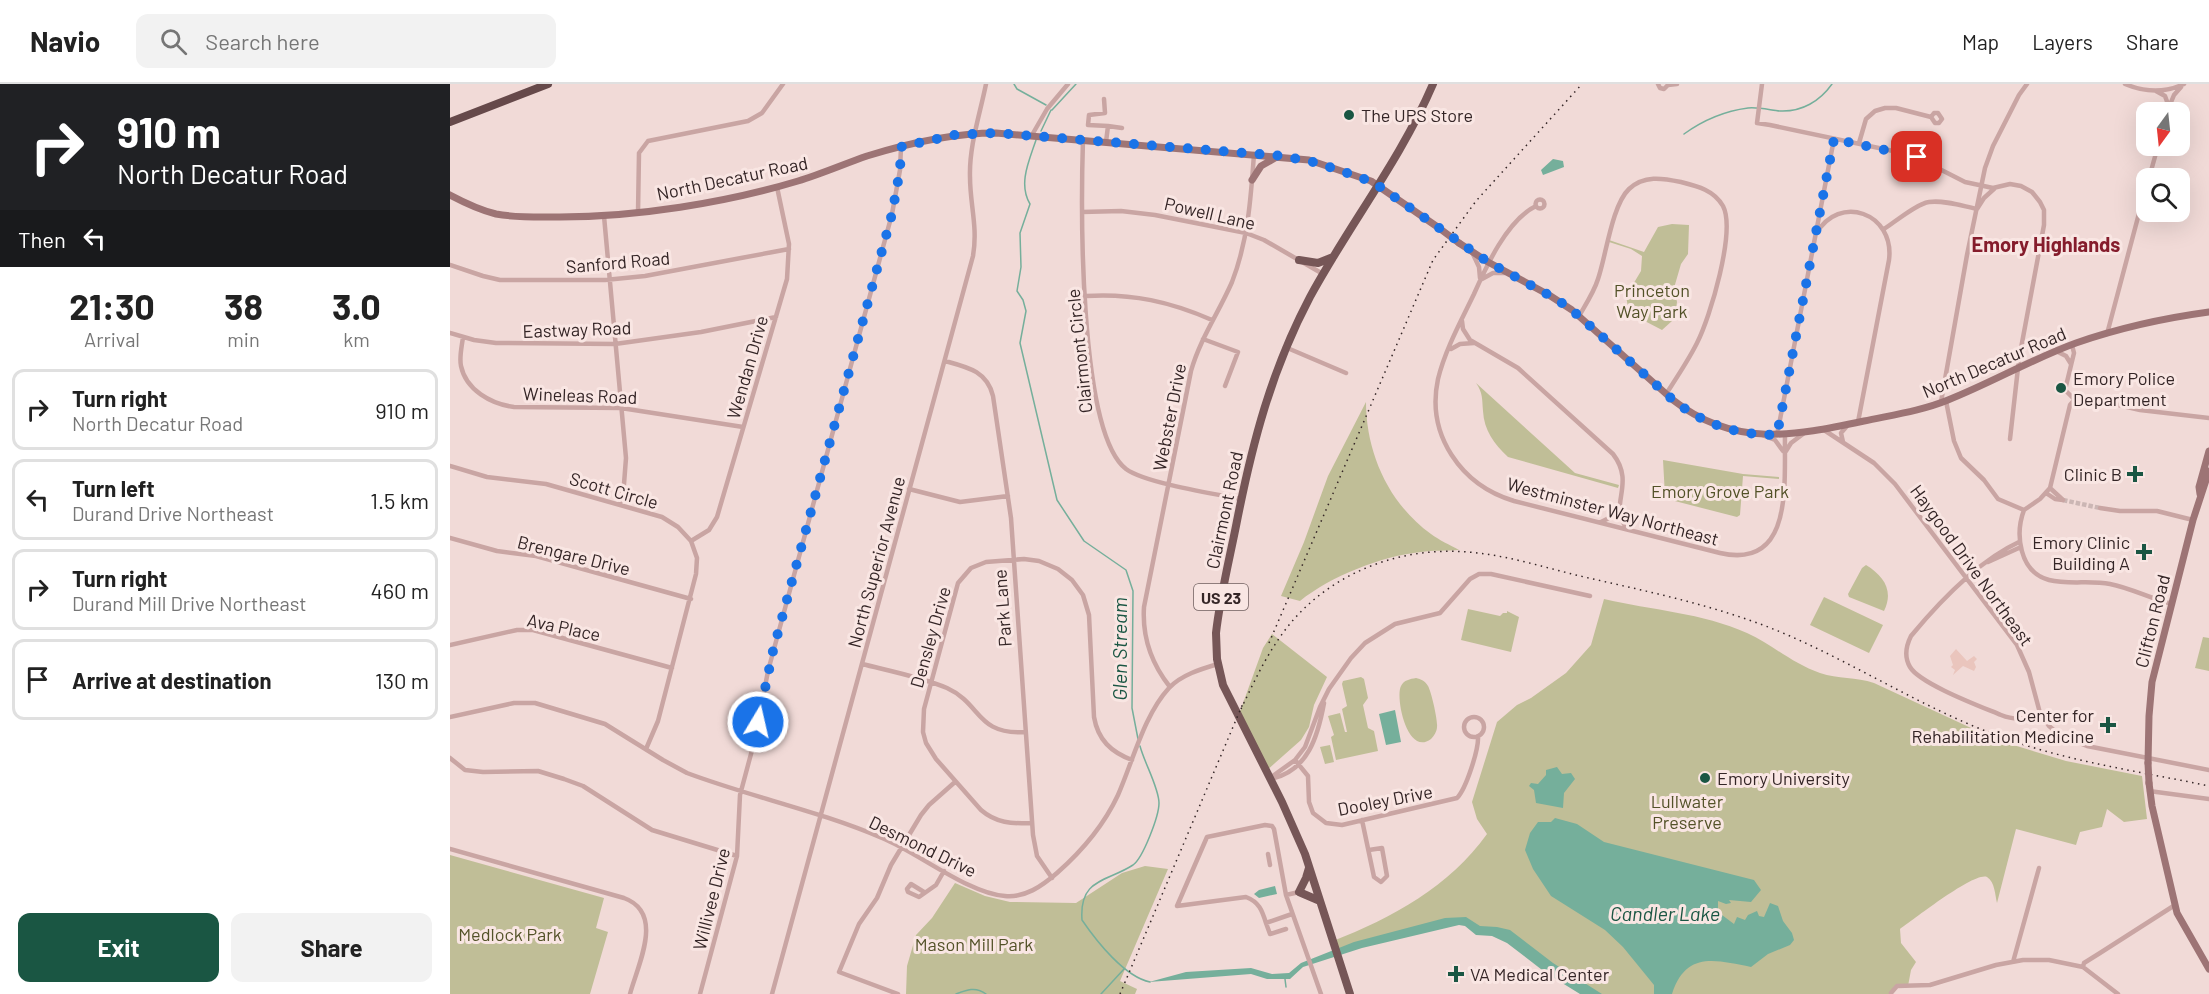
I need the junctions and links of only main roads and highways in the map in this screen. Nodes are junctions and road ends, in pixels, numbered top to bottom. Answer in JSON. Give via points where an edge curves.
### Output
{"nodes":[{"id":1,"x":548,"y":84,"type":"edge"},
{"id":2,"x":1433,"y":84,"type":"edge"},
{"id":3,"x":450,"y":122,"type":"edge"},
{"id":4,"x":1279,"y":156,"type":"junction"},
{"id":5,"x":1252,"y":180,"type":"road end"},
{"id":6,"x":1378,"y":185,"type":"junction"},
{"id":7,"x":450,"y":195,"type":"edge"},
{"id":8,"x":1334,"y":256,"type":"junction"},
{"id":9,"x":1299,"y":260,"type":"road end"},
{"id":10,"x":2209,"y":312,"type":"edge"},
{"id":11,"x":2209,"y":451,"type":"edge"},
{"id":12,"x":2209,"y":471,"type":"edge"},
{"id":13,"x":2200,"y":494,"type":"junction"},
{"id":14,"x":1309,"y":866,"type":"junction"},
{"id":15,"x":1320,"y":901,"type":"junction"},
{"id":16,"x":2209,"y":969,"type":"edge"},
{"id":17,"x":1350,"y":994,"type":"edge"}],
"edges":[{"from":1,"to":3,"type":"highway"},
{"from":2,"to":6,"type":"main road","name":"Clairmont Road","number":"US 23"},
{"from":4,"to":5,"type":"main road","via":[[1261,165]]},
{"from":4,"to":6,"type":"main road","name":"North Decatur Road","via":[[1318,163]]},
{"from":4,"to":7,"type":"main road","name":"North Decatur Road","via":[[975,133],[901,147],[777,187],[638,213],[502,215]]},
{"from":6,"to":8,"type":"main road","name":"Clairmont Road","number":"US 23"},
{"from":6,"to":10,"type":"main road","name":"North Decatur Road","bridge":true,"via":[[1472,252],[1550,295],[1579,316],[1681,407],[1726,429],[1761,435],[1824,430],[1919,409],[1944,402],[2072,345],[2164,319]]},
{"from":8,"to":9,"type":"main road","via":[[1318,263]]},
{"from":8,"to":14,"type":"main road","name":"Clairmont Road","number":"US 23","via":[[1285,348],[1259,421],[1218,616],[1216,642],[1218,664],[1231,703]]},
{"from":11,"to":13,"type":"main road"},
{"from":12,"to":13,"type":"main road"},
{"from":13,"to":16,"type":"main road","name":"Clifton Road","bridge":true,"via":[[2151,688],[2148,760],[2149,791],[2175,905]]},
{"from":14,"to":15,"type":"main road","name":"Clairmont Road","number":"US 23"},
{"from":14,"to":15,"type":"main road","via":[[1299,892]]},
{"from":15,"to":17,"type":"main road","name":"Clairmont Road","number":"US 23"}]}
